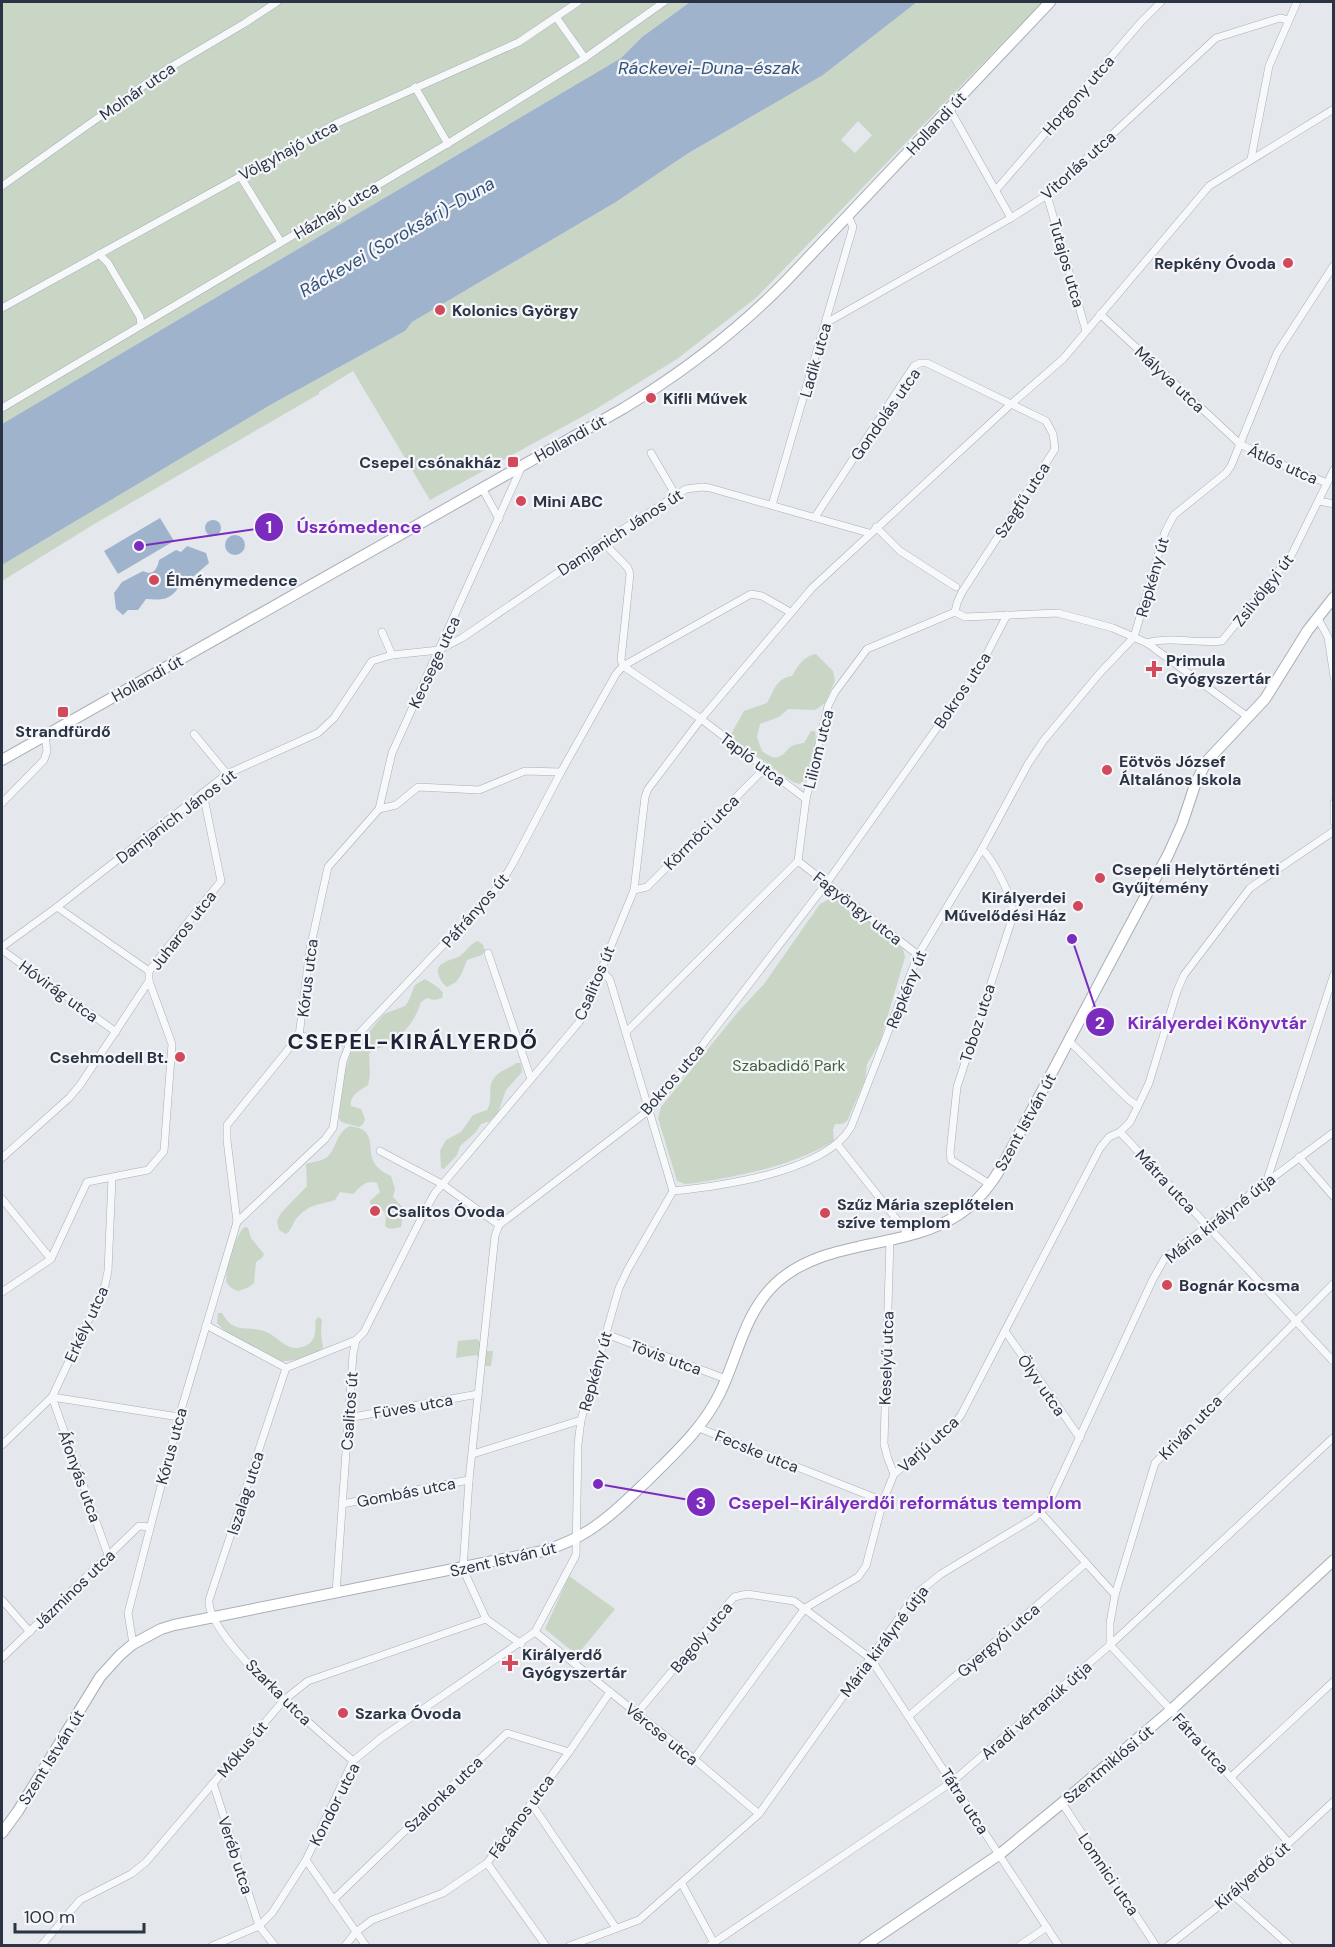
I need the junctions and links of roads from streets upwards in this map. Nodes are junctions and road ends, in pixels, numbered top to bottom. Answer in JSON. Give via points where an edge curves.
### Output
{"nodes":[{"id":1,"x":277,"y":2,"type":"edge"},
{"id":2,"x":578,"y":2,"type":"edge"},
{"id":3,"x":664,"y":2,"type":"edge"},
{"id":4,"x":1050,"y":2,"type":"edge"},
{"id":5,"x":1161,"y":2,"type":"edge"},
{"id":6,"x":1287,"y":2,"type":"edge"},
{"id":7,"x":1296,"y":4,"type":"edge"},
{"id":8,"x":556,"y":17,"type":"junction"},
{"id":9,"x":1288,"y":20,"type":"junction"},
{"id":10,"x":585,"y":58,"type":"junction"},
{"id":11,"x":415,"y":87,"type":"junction"},
{"id":12,"x":950,"y":108,"type":"junction"},
{"id":13,"x":1334,"y":109,"type":"edge"},
{"id":14,"x":448,"y":144,"type":"junction"},
{"id":15,"x":1251,"y":159,"type":"junction"},
{"id":16,"x":240,"y":176,"type":"junction"},
{"id":17,"x":2,"y":186,"type":"edge"},
{"id":18,"x":996,"y":190,"type":"junction"},
{"id":19,"x":1047,"y":195,"type":"junction"},
{"id":20,"x":848,"y":216,"type":"junction"},
{"id":21,"x":1011,"y":218,"type":"junction"},
{"id":22,"x":281,"y":242,"type":"junction"},
{"id":23,"x":99,"y":254,"type":"junction"},
{"id":24,"x":1334,"y":265,"type":"edge"},
{"id":25,"x":2,"y":308,"type":"edge"},
{"id":26,"x":1101,"y":314,"type":"junction"},
{"id":27,"x":825,"y":323,"type":"junction"},
{"id":28,"x":141,"y":325,"type":"junction"},
{"id":29,"x":1086,"y":331,"type":"junction"},
{"id":30,"x":1010,"y":405,"type":"junction"},
{"id":31,"x":2,"y":408,"type":"edge"},
{"id":32,"x":1240,"y":444,"type":"junction"},
{"id":33,"x":651,"y":453,"type":"dead end"},
{"id":34,"x":522,"y":464,"type":"junction"},
{"id":35,"x":1334,"y":469,"type":"edge"},
{"id":36,"x":1327,"y":483,"type":"junction"},
{"id":37,"x":482,"y":488,"type":"junction"},
{"id":38,"x":675,"y":494,"type":"junction"},
{"id":39,"x":1319,"y":501,"type":"junction"},
{"id":40,"x":1334,"y":504,"type":"edge"},
{"id":41,"x":772,"y":505,"type":"junction"},
{"id":42,"x":815,"y":517,"type":"junction"},
{"id":43,"x":499,"y":519,"type":"junction"},
{"id":44,"x":876,"y":527,"type":"junction"},
{"id":45,"x":869,"y":533,"type":"junction"},
{"id":46,"x":603,"y":542,"type":"junction"},
{"id":47,"x":956,"y":587,"type":"dead end"},
{"id":48,"x":1334,"y":597,"type":"edge"},
{"id":49,"x":790,"y":612,"type":"junction"},
{"id":50,"x":955,"y":612,"type":"junction"},
{"id":51,"x":1007,"y":615,"type":"junction"},
{"id":52,"x":1317,"y":617,"type":"junction"},
{"id":53,"x":382,"y":632,"type":"dead end"},
{"id":54,"x":1134,"y":637,"type":"junction"},
{"id":55,"x":1147,"y":643,"type":"junction"},
{"id":56,"x":440,"y":650,"type":"junction"},
{"id":57,"x":392,"y":655,"type":"junction"},
{"id":58,"x":623,"y":666,"type":"junction"},
{"id":59,"x":1334,"y":676,"type":"edge"},
{"id":60,"x":1248,"y":717,"type":"junction"},
{"id":61,"x":701,"y":719,"type":"junction"},
{"id":62,"x":194,"y":734,"type":"dead end"},
{"id":63,"x":45,"y":736,"type":"junction"},
{"id":64,"x":2,"y":760,"type":"edge"},
{"id":65,"x":765,"y":768,"type":"junction"},
{"id":66,"x":561,"y":772,"type":"junction"},
{"id":67,"x":227,"y":774,"type":"junction"},
{"id":68,"x":203,"y":793,"type":"junction"},
{"id":69,"x":806,"y":799,"type":"junction"},
{"id":70,"x":2,"y":802,"type":"edge"},
{"id":71,"x":1334,"y":803,"type":"edge"},
{"id":72,"x":379,"y":809,"type":"junction"},
{"id":73,"x":1334,"y":822,"type":"edge"},
{"id":74,"x":1334,"y":831,"type":"edge"},
{"id":75,"x":982,"y":849,"type":"junction"},
{"id":76,"x":798,"y":861,"type":"junction"},
{"id":77,"x":826,"y":884,"type":"junction"},
{"id":78,"x":634,"y":890,"type":"junction"},
{"id":79,"x":57,"y":907,"type":"junction"},
{"id":80,"x":2,"y":949,"type":"edge"},
{"id":81,"x":489,"y":953,"type":"dead end"},
{"id":82,"x":918,"y":955,"type":"junction"},
{"id":83,"x":600,"y":968,"type":"junction"},
{"id":84,"x":149,"y":971,"type":"junction"},
{"id":85,"x":1334,"y":974,"type":"edge"},
{"id":86,"x":150,"y":981,"type":"junction"},
{"id":87,"x":116,"y":1032,"type":"junction"},
{"id":88,"x":626,"y":1032,"type":"junction"},
{"id":89,"x":299,"y":1036,"type":"junction"},
{"id":90,"x":1069,"y":1041,"type":"junction"},
{"id":91,"x":350,"y":1043,"type":"junction"},
{"id":92,"x":531,"y":1078,"type":"junction"},
{"id":93,"x":1138,"y":1106,"type":"junction"},
{"id":94,"x":649,"y":1110,"type":"junction"},
{"id":95,"x":1120,"y":1131,"type":"junction"},
{"id":96,"x":1334,"y":1132,"type":"edge"},
{"id":97,"x":837,"y":1144,"type":"junction"},
{"id":98,"x":380,"y":1150,"type":"dead end"},
{"id":99,"x":1299,"y":1157,"type":"junction"},
{"id":100,"x":2,"y":1158,"type":"edge"},
{"id":101,"x":112,"y":1178,"type":"junction"},
{"id":102,"x":1266,"y":1181,"type":"junction"},
{"id":103,"x":441,"y":1184,"type":"junction"},
{"id":104,"x":991,"y":1185,"type":"junction"},
{"id":105,"x":673,"y":1191,"type":"junction"},
{"id":106,"x":1334,"y":1197,"type":"edge"},
{"id":107,"x":2,"y":1199,"type":"edge"},
{"id":108,"x":237,"y":1222,"type":"junction"},
{"id":109,"x":499,"y":1225,"type":"junction"},
{"id":110,"x":1207,"y":1226,"type":"junction"},
{"id":111,"x":909,"y":1235,"type":"junction"},
{"id":112,"x":890,"y":1239,"type":"junction"},
{"id":113,"x":51,"y":1259,"type":"junction"},
{"id":114,"x":1334,"y":1283,"type":"edge"},
{"id":115,"x":2,"y":1292,"type":"edge"},
{"id":116,"x":1294,"y":1320,"type":"junction"},
{"id":117,"x":206,"y":1325,"type":"junction"},
{"id":118,"x":1005,"y":1331,"type":"junction"},
{"id":119,"x":606,"y":1334,"type":"junction"},
{"id":120,"x":356,"y":1340,"type":"junction"},
{"id":121,"x":1334,"y":1362,"type":"edge"},
{"id":122,"x":286,"y":1368,"type":"junction"},
{"id":123,"x":726,"y":1379,"type":"junction"},
{"id":124,"x":478,"y":1394,"type":"junction"},
{"id":125,"x":52,"y":1397,"type":"junction"},
{"id":126,"x":179,"y":1417,"type":"junction"},
{"id":127,"x":348,"y":1418,"type":"junction"},
{"id":128,"x":581,"y":1420,"type":"junction"},
{"id":129,"x":699,"y":1428,"type":"junction"},
{"id":130,"x":1334,"y":1437,"type":"edge"},
{"id":131,"x":1080,"y":1438,"type":"junction"},
{"id":132,"x":2,"y":1446,"type":"edge"},
{"id":133,"x":473,"y":1454,"type":"junction"},
{"id":134,"x":894,"y":1474,"type":"junction"},
{"id":135,"x":469,"y":1480,"type":"junction"},
{"id":136,"x":883,"y":1501,"type":"junction"},
{"id":137,"x":342,"y":1504,"type":"junction"},
{"id":138,"x":1041,"y":1513,"type":"junction"},
{"id":139,"x":149,"y":1527,"type":"junction"},
{"id":140,"x":576,"y":1538,"type":"junction"},
{"id":141,"x":108,"y":1555,"type":"junction"},
{"id":142,"x":1334,"y":1560,"type":"edge"},
{"id":143,"x":1086,"y":1563,"type":"junction"},
{"id":144,"x":463,"y":1569,"type":"junction"},
{"id":145,"x":336,"y":1593,"type":"junction"},
{"id":146,"x":1115,"y":1595,"type":"junction"},
{"id":147,"x":2,"y":1600,"type":"edge"},
{"id":148,"x":805,"y":1608,"type":"junction"},
{"id":149,"x":212,"y":1617,"type":"junction"},
{"id":150,"x":486,"y":1619,"type":"junction"},
{"id":151,"x":30,"y":1632,"type":"junction"},
{"id":152,"x":535,"y":1632,"type":"junction"},
{"id":153,"x":133,"y":1644,"type":"junction"},
{"id":154,"x":521,"y":1644,"type":"junction"},
{"id":155,"x":1110,"y":1645,"type":"junction"},
{"id":156,"x":2,"y":1658,"type":"edge"},
{"id":157,"x":870,"y":1658,"type":"junction"},
{"id":158,"x":1334,"y":1681,"type":"edge"},
{"id":159,"x":610,"y":1692,"type":"junction"},
{"id":160,"x":284,"y":1700,"type":"junction"},
{"id":161,"x":1171,"y":1710,"type":"junction"},
{"id":162,"x":637,"y":1713,"type":"junction"},
{"id":163,"x":909,"y":1716,"type":"junction"},
{"id":164,"x":569,"y":1752,"type":"junction"},
{"id":165,"x":694,"y":1759,"type":"junction"},
{"id":166,"x":353,"y":1761,"type":"junction"},
{"id":167,"x":1231,"y":1777,"type":"junction"},
{"id":168,"x":952,"y":1782,"type":"junction"},
{"id":169,"x":213,"y":1783,"type":"junction"},
{"id":170,"x":1334,"y":1801,"type":"edge"},
{"id":171,"x":531,"y":1803,"type":"junction"},
{"id":172,"x":1062,"y":1803,"type":"junction"},
{"id":173,"x":759,"y":1814,"type":"junction"},
{"id":174,"x":2,"y":1833,"type":"edge"},
{"id":175,"x":1289,"y":1843,"type":"junction"},
{"id":176,"x":1000,"y":1854,"type":"junction"},
{"id":177,"x":306,"y":1860,"type":"junction"},
{"id":178,"x":487,"y":1863,"type":"junction"},
{"id":179,"x":682,"y":1884,"type":"junction"},
{"id":180,"x":1233,"y":1895,"type":"junction"},
{"id":181,"x":333,"y":1900,"type":"junction"},
{"id":182,"x":260,"y":1926,"type":"junction"},
{"id":183,"x":1047,"y":1927,"type":"junction"},
{"id":184,"x":616,"y":1928,"type":"junction"},
{"id":185,"x":356,"y":1932,"type":"junction"},
{"id":186,"x":713,"y":1944,"type":"edge"},
{"id":187,"x":41,"y":1946,"type":"edge"},
{"id":188,"x":213,"y":1946,"type":"edge"},
{"id":189,"x":275,"y":1946,"type":"edge"},
{"id":190,"x":345,"y":1946,"type":"edge"},
{"id":191,"x":366,"y":1946,"type":"edge"},
{"id":192,"x":546,"y":1946,"type":"edge"},
{"id":193,"x":569,"y":1946,"type":"edge"},
{"id":194,"x":864,"y":1946,"type":"edge"},
{"id":195,"x":1019,"y":1946,"type":"edge"},
{"id":196,"x":1059,"y":1946,"type":"edge"},
{"id":197,"x":1156,"y":1946,"type":"edge"},
{"id":198,"x":1168,"y":1946,"type":"edge"},
{"id":199,"x":1290,"y":1946,"type":"edge"}],
"edges":[{"from":1,"to":17,"type":"street","name":"Molnár utca","via":[[164,71]]},
{"from":2,"to":8,"type":"street","name":"Völgyhajó utca"},
{"from":3,"to":10,"type":"street","name":"Házhajó utca"},
{"from":4,"to":12,"type":"street","name":"Hollandi út"},
{"from":5,"to":18,"type":"street","name":"Horgony utca"},
{"from":6,"to":7,"type":"street"},
{"from":7,"to":9,"type":"street"},
{"from":8,"to":10,"type":"street"},
{"from":8,"to":11,"type":"street","name":"Völgyhajó utca","via":[[494,55]]},
{"from":9,"to":15,"type":"street","via":[[1269,66]]},
{"from":9,"to":19,"type":"street","name":"Vitorlás utca","via":[[1280,18],[1211,42]]},
{"from":10,"to":14,"type":"street","name":"Házhajó utca"},
{"from":11,"to":14,"type":"street"},
{"from":11,"to":16,"type":"street","name":"Völgyhajó utca","via":[[335,124]]},
{"from":12,"to":18,"type":"street"},
{"from":12,"to":20,"type":"street","name":"Hollandi út"},
{"from":13,"to":15,"type":"street"},
{"from":14,"to":22,"type":"street","name":"Házhajó utca"},
{"from":15,"to":26,"type":"street","via":[[1209,186]]},
{"from":16,"to":22,"type":"street"},
{"from":16,"to":23,"type":"street","name":"Völgyhajó utca"},
{"from":18,"to":21,"type":"street"},
{"from":19,"to":21,"type":"street","name":"Vitorlás utca"},
{"from":19,"to":29,"type":"street","name":"Tutajos utca"},
{"from":20,"to":27,"type":"street","name":"Ladik utca","via":[[853,227]]},
{"from":20,"to":34,"type":"street","name":"Hollandi út","via":[[772,296],[696,360],[624,408]]},
{"from":21,"to":27,"type":"street","name":"Vitorlás utca"},
{"from":22,"to":28,"type":"street","name":"Házhajó utca"},
{"from":23,"to":25,"type":"street","name":"Völgyhajó utca"},
{"from":23,"to":28,"type":"street","via":[[140,317]]},
{"from":24,"to":32,"type":"street","name":"Repkény út","via":[[1277,353]]},
{"from":26,"to":29,"type":"street"},
{"from":26,"to":32,"type":"street","name":"Mályva utca"},
{"from":27,"to":41,"type":"street","name":"Ladik utca"},
{"from":28,"to":31,"type":"street","name":"Házhajó utca"},
{"from":29,"to":30,"type":"street","via":[[1051,370]]},
{"from":30,"to":42,"type":"street","name":"Gondolás utca","via":[[927,363],[914,366]]},
{"from":30,"to":44,"type":"street"},
{"from":30,"to":50,"type":"street","name":"Szegfű utca","via":[[1046,421],[1055,449],[962,592]]},
{"from":32,"to":36,"type":"street","name":"Átlós utca"},
{"from":32,"to":54,"type":"street","name":"Repkény út","via":[[1226,473],[1170,522]]},
{"from":33,"to":38,"type":"street"},
{"from":34,"to":37,"type":"street","name":"Hollandi út"},
{"from":34,"to":43,"type":"street","name":"Kecsege utca"},
{"from":35,"to":36,"type":"street","name":"Zsilvölgyi út"},
{"from":36,"to":39,"type":"street","name":"Zsilvölgyi út"},
{"from":37,"to":43,"type":"street"},
{"from":37,"to":63,"type":"street","name":"Hollandi út"},
{"from":38,"to":41,"type":"street","name":"Damjanich János út","via":[[702,487]]},
{"from":38,"to":46,"type":"street","name":"Damjanich János út"},
{"from":39,"to":40,"type":"street"},
{"from":39,"to":55,"type":"street","name":"Zsilvölgyi út","via":[[1292,554],[1222,640]]},
{"from":41,"to":42,"type":"street","name":"Damjanich János út"},
{"from":42,"to":45,"type":"street","name":"Damjanich János út"},
{"from":43,"to":56,"type":"street","name":"Kecsege utca"},
{"from":44,"to":45,"type":"street"},
{"from":44,"to":47,"type":"street","via":[[900,551]]},
{"from":45,"to":49,"type":"street","name":"Csalitos út"},
{"from":46,"to":56,"type":"street","name":"Damjanich János út"},
{"from":46,"to":58,"type":"street","via":[[630,574]]},
{"from":48,"to":52,"type":"street","name":"Szent István út"},
{"from":49,"to":58,"type":"street","name":"Páfrányos út","via":[[751,594]]},
{"from":49,"to":61,"type":"street","name":"Csalitos út"},
{"from":50,"to":51,"type":"street","via":[[965,617]]},
{"from":50,"to":69,"type":"street","name":"Liliom utca","via":[[875,645],[862,655],[828,706]]},
{"from":51,"to":54,"type":"street","via":[[1058,613]]},
{"from":51,"to":77,"type":"street","name":"Bokros utca","via":[[980,668]]},
{"from":52,"to":59,"type":"street","via":[[1328,637]]},
{"from":52,"to":60,"type":"street","name":"Szent István út","via":[[1265,699]]},
{"from":53,"to":57,"type":"street"},
{"from":54,"to":55,"type":"street"},
{"from":54,"to":75,"type":"street","name":"Repkény út","via":[[1034,754]]},
{"from":55,"to":60,"type":"street"},
{"from":56,"to":57,"type":"street","name":"Damjanich János út"},
{"from":56,"to":72,"type":"street","name":"Kecsege utca","via":[[392,753]]},
{"from":57,"to":67,"type":"street","name":"Damjanich János út","via":[[372,661],[334,718],[318,733]]},
{"from":58,"to":61,"type":"street","name":"Tapló utca"},
{"from":58,"to":66,"type":"street","name":"Páfrányos út"},
{"from":60,"to":90,"type":"street","name":"Szent István út","via":[[1199,775],[1168,855]]},
{"from":61,"to":65,"type":"street","name":"Tapló utca"},
{"from":61,"to":78,"type":"street","name":"Csalitos út","via":[[648,789]]},
{"from":62,"to":67,"type":"street"},
{"from":63,"to":64,"type":"street","name":"Hollandi út"},
{"from":63,"to":70,"type":"street","via":[[48,751],[44,760]]},
{"from":65,"to":69,"type":"street","name":"Tapló utca"},
{"from":65,"to":78,"type":"street","name":"Körmöci utca","via":[[647,887]]},
{"from":66,"to":72,"type":"street","name":"Kórus utca","via":[[525,771],[479,790],[418,787],[396,805]]},
{"from":66,"to":91,"type":"street","name":"Páfrányos út","via":[[499,886]]},
{"from":67,"to":68,"type":"street","name":"Damjanich János út"},
{"from":68,"to":79,"type":"street","name":"Damjanich János út"},
{"from":68,"to":84,"type":"street","name":"Juharos utca","via":[[221,880]]},
{"from":69,"to":76,"type":"street","name":"Liliom utca"},
{"from":71,"to":73,"type":"street"},
{"from":72,"to":89,"type":"street","name":"Kórus utca","via":[[328,867],[310,949]]},
{"from":74,"to":93,"type":"street","name":"Varjú utca","via":[[1251,888],[1184,975]]},
{"from":75,"to":82,"type":"street","name":"Repkény út"},
{"from":75,"to":104,"type":"street","name":"Toboz utca","via":[[1010,900],[1013,916],[957,1087],[951,1160]]},
{"from":76,"to":77,"type":"street","name":"Fagyöngy utca"},
{"from":76,"to":88,"type":"street"},
{"from":77,"to":82,"type":"street","name":"Fagyöngy utca"},
{"from":77,"to":94,"type":"street","name":"Bokros utca"},
{"from":78,"to":83,"type":"street","name":"Csalitos út"},
{"from":79,"to":80,"type":"street","name":"Damjanich János út"},
{"from":79,"to":84,"type":"street"},
{"from":80,"to":87,"type":"street","name":"Hóvirág utca"},
{"from":81,"to":92,"type":"street"},
{"from":82,"to":97,"type":"street","name":"Repkény út","via":[[851,1127]]},
{"from":83,"to":88,"type":"street","via":[[610,980]]},
{"from":83,"to":92,"type":"street","name":"Csalitos út","via":[[580,1021]]},
{"from":84,"to":86,"type":"street","name":"Juharos utca"},
{"from":85,"to":102,"type":"street"},
{"from":86,"to":87,"type":"street","name":"Juharos utca"},
{"from":86,"to":101,"type":"street","via":[[172,1044],[164,1150],[148,1170]]},
{"from":87,"to":100,"type":"street","name":"Juharos utca","via":[[69,1098]]},
{"from":88,"to":94,"type":"street"},
{"from":89,"to":91,"type":"street"},
{"from":89,"to":108,"type":"street","name":"Kórus utca","via":[[228,1125]]},
{"from":90,"to":93,"type":"street"},
{"from":90,"to":104,"type":"street","name":"Szent István út"},
{"from":91,"to":108,"type":"street","name":"Páfrányos út","via":[[343,1060],[333,1128]]},
{"from":92,"to":103,"type":"street","name":"Csalitos út"},
{"from":93,"to":95,"type":"street","name":"Varjú utca"},
{"from":94,"to":105,"type":"street"},
{"from":94,"to":109,"type":"street","name":"Bokros utca"},
{"from":95,"to":110,"type":"street","name":"Mátra utca"},
{"from":95,"to":118,"type":"street","name":"Varjú utca","via":[[1100,1148]]},
{"from":96,"to":99,"type":"street","name":"Mária királyné útja"},
{"from":97,"to":105,"type":"street","name":"Repkény út","via":[[808,1160],[766,1175]]},
{"from":97,"to":111,"type":"street"},
{"from":98,"to":103,"type":"street"},
{"from":99,"to":102,"type":"street","name":"Mária királyné útja"},
{"from":99,"to":106,"type":"street"},
{"from":101,"to":113,"type":"street","via":[[87,1182]]},
{"from":101,"to":125,"type":"street","name":"Erkély utca","via":[[107,1278]]},
{"from":102,"to":110,"type":"street","name":"Mária királyné útja"},
{"from":103,"to":109,"type":"street"},
{"from":103,"to":120,"type":"street","name":"Csalitos út","via":[[364,1332]]},
{"from":104,"to":111,"type":"street","name":"Szent István út","via":[[959,1215]]},
{"from":105,"to":119,"type":"street","name":"Repkény út","via":[[623,1276]]},
{"from":107,"to":113,"type":"street"},
{"from":108,"to":117,"type":"street","name":"Kórus utca"},
{"from":109,"to":124,"type":"street"},
{"from":110,"to":116,"type":"street","name":"Mátra utca"},
{"from":110,"to":131,"type":"street","name":"Mária királyné útja","via":[[1159,1267]]},
{"from":111,"to":112,"type":"street","name":"Szent István út"},
{"from":112,"to":123,"type":"street","name":"Szent István út","via":[[811,1261],[776,1284],[751,1314]]},
{"from":112,"to":134,"type":"street","name":"Keselyű utca","via":[[884,1444]]},
{"from":113,"to":115,"type":"street"},
{"from":114,"to":116,"type":"street","name":"Kriván utca"},
{"from":116,"to":121,"type":"street","name":"Mátra utca"},
{"from":116,"to":146,"type":"street","name":"Kriván utca","via":[[1155,1463]]},
{"from":117,"to":122,"type":"street"},
{"from":117,"to":126,"type":"street","name":"Kórus utca"},
{"from":118,"to":131,"type":"street","name":"Ölyv utca"},
{"from":118,"to":134,"type":"street","name":"Varjú utca","via":[[959,1418]]},
{"from":119,"to":123,"type":"street","name":"Tövis utca"},
{"from":119,"to":128,"type":"street","name":"Repkény út"},
{"from":120,"to":122,"type":"street"},
{"from":120,"to":127,"type":"street","name":"Csalitos út"},
{"from":122,"to":149,"type":"street","name":"Iszalag utca","via":[[209,1600]]},
{"from":123,"to":129,"type":"street","name":"Szent István út"},
{"from":124,"to":127,"type":"street","name":"Füves utca"},
{"from":124,"to":133,"type":"street"},
{"from":125,"to":126,"type":"street"},
{"from":125,"to":132,"type":"street","name":"Erkély utca"},
{"from":125,"to":141,"type":"street","name":"Áfonyás utca"},
{"from":126,"to":139,"type":"street","name":"Kórus utca"},
{"from":127,"to":137,"type":"street","name":"Csalitos út"},
{"from":128,"to":133,"type":"street"},
{"from":128,"to":140,"type":"street","name":"Repkény út"},
{"from":129,"to":136,"type":"street","name":"Fecske utca"},
{"from":129,"to":140,"type":"street","name":"Szent István út","via":[[617,1509]]},
{"from":130,"to":155,"type":"street","name":"Aradi vértanúk útja"},
{"from":131,"to":138,"type":"street","name":"Mária királyné útja"},
{"from":133,"to":135,"type":"street"},
{"from":134,"to":136,"type":"street","name":"Varjú utca"},
{"from":135,"to":137,"type":"street","name":"Gombás utca"},
{"from":135,"to":144,"type":"street"},
{"from":136,"to":148,"type":"street","name":"Varjú utca","via":[[866,1566],[858,1577]]},
{"from":137,"to":145,"type":"street","name":"Csalitos út"},
{"from":138,"to":143,"type":"street"},
{"from":138,"to":157,"type":"street","name":"Mária királyné útja","via":[[926,1583]]},
{"from":139,"to":141,"type":"street","name":"Jázminos utca","via":[[139,1526]]},
{"from":139,"to":153,"type":"street","name":"Kórus utca","via":[[128,1613]]},
{"from":140,"to":144,"type":"street","name":"Szent István út","via":[[543,1551]]},
{"from":140,"to":152,"type":"street","name":"Kondor utca","via":[[576,1555]]},
{"from":141,"to":151,"type":"street","name":"Jázminos utca"},
{"from":142,"to":161,"type":"street","name":"Szentmiklósi út"},
{"from":143,"to":146,"type":"street"},
{"from":143,"to":163,"type":"street","name":"Gyergyói utca"},
{"from":144,"to":145,"type":"street","name":"Szent István út"},
{"from":144,"to":150,"type":"street"},
{"from":145,"to":149,"type":"street","name":"Szent István út"},
{"from":146,"to":155,"type":"street","name":"Kriván utca"},
{"from":147,"to":151,"type":"street"},
{"from":148,"to":157,"type":"street","name":"Bagoly utca"},
{"from":148,"to":162,"type":"street","name":"Bagoly utca","via":[[794,1601],[747,1594],[734,1597]]},
{"from":148,"to":165,"type":"street","name":"Varjú utca"},
{"from":149,"to":153,"type":"street","name":"Szent István út","via":[[161,1629]]},
{"from":149,"to":160,"type":"street","name":"Szarka utca","via":[[222,1634]]},
{"from":150,"to":154,"type":"street"},
{"from":150,"to":160,"type":"street","name":"Mókus út","via":[[318,1676]]},
{"from":151,"to":156,"type":"street","name":"Jázminos utca"},
{"from":152,"to":154,"type":"street","name":"Kondor utca"},
{"from":152,"to":159,"type":"street","name":"Vércse utca"},
{"from":153,"to":174,"type":"street","name":"Szent István út","via":[[100,1677]]},
{"from":154,"to":166,"type":"street","name":"Kondor utca"},
{"from":155,"to":161,"type":"street","name":"Fátra utca"},
{"from":155,"to":168,"type":"street","name":"Aradi vértanúk útja"},
{"from":157,"to":163,"type":"street","name":"Tátra utca"},
{"from":157,"to":173,"type":"street","name":"Mária királyné útja"},
{"from":158,"to":167,"type":"street"},
{"from":159,"to":162,"type":"street","name":"Vércse utca"},
{"from":159,"to":164,"type":"street","name":"Fácános utca"},
{"from":160,"to":166,"type":"street","name":"Szarka utca"},
{"from":160,"to":169,"type":"street","name":"Mókus út"},
{"from":161,"to":167,"type":"street","name":"Fátra utca"},
{"from":161,"to":172,"type":"street","name":"Szentmiklósi út"},
{"from":162,"to":165,"type":"street","name":"Vércse utca"},
{"from":163,"to":168,"type":"street","name":"Tátra utca"},
{"from":164,"to":171,"type":"street","name":"Fácános utca"},
{"from":164,"to":181,"type":"street","name":"Szalonka utca","via":[[507,1733]]},
{"from":165,"to":173,"type":"street","name":"Vércse utca"},
{"from":166,"to":177,"type":"street","name":"Kondor utca"},
{"from":167,"to":175,"type":"street","name":"Fátra utca"},
{"from":168,"to":176,"type":"street","name":"Tátra utca"},
{"from":168,"to":186,"type":"street","name":"Aradi vértanúk útja"},
{"from":169,"to":182,"type":"street","name":"Veréb utca"},
{"from":169,"to":187,"type":"street","name":"Mókus út","via":[[146,1862],[81,1900]]},
{"from":170,"to":175,"type":"street","name":"Királyerdő út"},
{"from":171,"to":178,"type":"street","name":"Fácános utca"},
{"from":171,"to":184,"type":"street"},
{"from":172,"to":176,"type":"street","name":"Szentmiklósi út"},
{"from":172,"to":197,"type":"street","name":"Lomnici utca"},
{"from":173,"to":179,"type":"street","name":"Mária királyné útja"},
{"from":175,"to":180,"type":"street","name":"Királyerdő út"},
{"from":176,"to":183,"type":"street","name":"Tátra utca"},
{"from":176,"to":194,"type":"street","name":"Szentmiklósi út"},
{"from":177,"to":181,"type":"street"},
{"from":177,"to":182,"type":"street","name":"Kondor utca"},
{"from":178,"to":185,"type":"street","name":"Fácános utca","via":[[442,1893],[372,1920]]},
{"from":178,"to":192,"type":"street"},
{"from":179,"to":184,"type":"street","name":"Mária királyné útja","via":[[639,1920]]},
{"from":179,"to":186,"type":"street"},
{"from":180,"to":198,"type":"street","name":"Királyerdő út"},
{"from":180,"to":199,"type":"street"},
{"from":181,"to":185,"type":"street"},
{"from":182,"to":188,"type":"street","name":"Kondor utca"},
{"from":182,"to":189,"type":"street","name":"Veréb utca"},
{"from":183,"to":195,"type":"street"},
{"from":183,"to":196,"type":"street","name":"Tátra utca"},
{"from":184,"to":193,"type":"street","name":"Mária királyné útja"},
{"from":185,"to":190,"type":"street","name":"Fácános utca"},
{"from":185,"to":191,"type":"street"}]}
